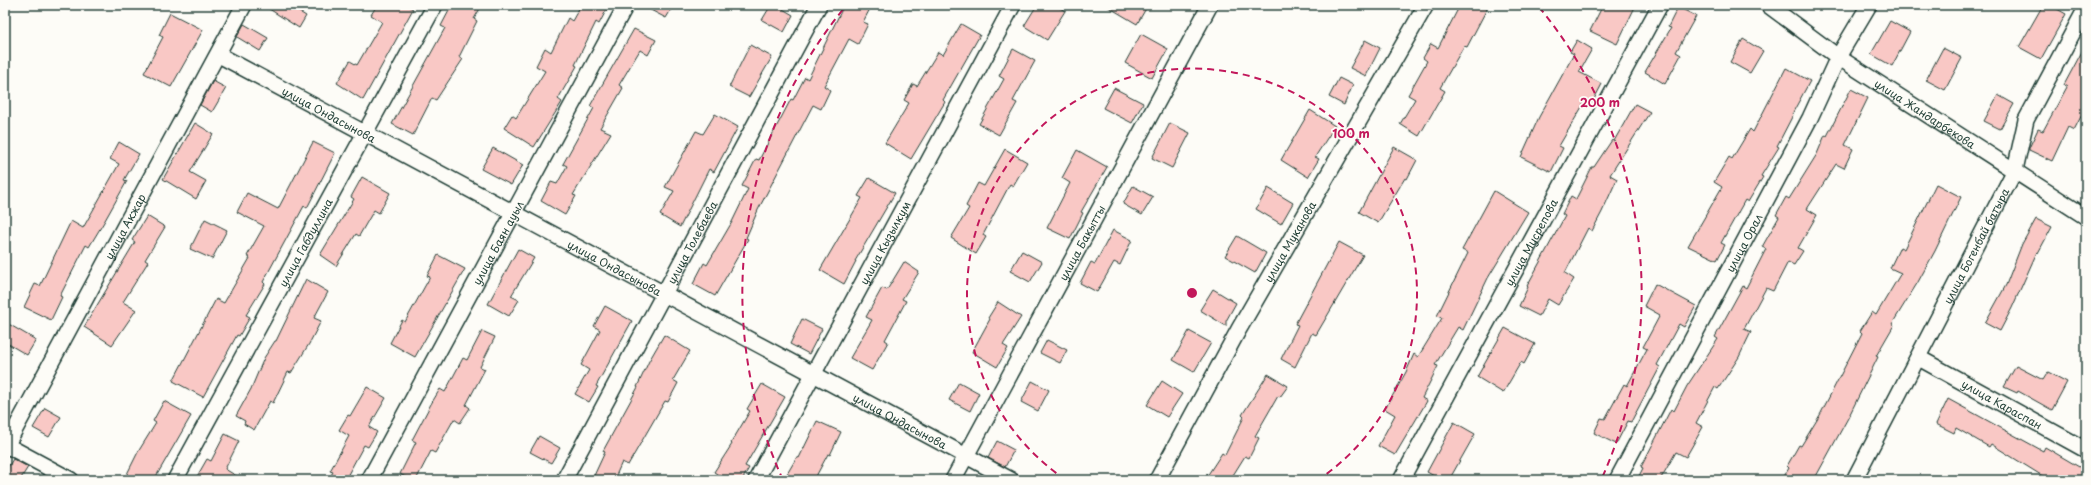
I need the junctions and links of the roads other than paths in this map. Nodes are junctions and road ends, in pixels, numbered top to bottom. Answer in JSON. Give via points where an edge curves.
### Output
{"nodes":[{"id":1,"x":244,"y":5,"type":"edge"},
{"id":2,"x":435,"y":5,"type":"edge"},
{"id":3,"x":626,"y":5,"type":"edge"},
{"id":4,"x":819,"y":5,"type":"edge"},
{"id":5,"x":1013,"y":5,"type":"edge"},
{"id":6,"x":1210,"y":5,"type":"edge"},
{"id":7,"x":1426,"y":5,"type":"edge"},
{"id":8,"x":1660,"y":5,"type":"edge"},
{"id":9,"x":1768,"y":5,"type":"edge"},
{"id":10,"x":1869,"y":5,"type":"edge"},
{"id":11,"x":2086,"y":8,"type":"edge"},
{"id":12,"x":219,"y":55,"type":"junction"},
{"id":13,"x":1838,"y":57,"type":"junction"},
{"id":14,"x":366,"y":134,"type":"junction"},
{"id":15,"x":2015,"y":170,"type":"junction"},
{"id":16,"x":514,"y":214,"type":"junction"},
{"id":17,"x":2086,"y":217,"type":"edge"},
{"id":18,"x":663,"y":295,"type":"junction"},
{"id":19,"x":1919,"y":358,"type":"junction"},
{"id":20,"x":815,"y":373,"type":"junction"},
{"id":21,"x":6,"y":446,"type":"edge"},
{"id":22,"x":2086,"y":450,"type":"edge"},
{"id":23,"x":966,"y":456,"type":"junction"},
{"id":24,"x":71,"y":480,"type":"edge"},
{"id":25,"x":175,"y":480,"type":"edge"},
{"id":26,"x":369,"y":480,"type":"edge"},
{"id":27,"x":564,"y":480,"type":"edge"},
{"id":28,"x":756,"y":480,"type":"edge"},
{"id":29,"x":953,"y":480,"type":"edge"},
{"id":30,"x":1011,"y":480,"type":"edge"},
{"id":31,"x":1158,"y":480,"type":"edge"},
{"id":32,"x":1401,"y":480,"type":"edge"},
{"id":33,"x":1617,"y":480,"type":"edge"},
{"id":34,"x":1854,"y":480,"type":"edge"}],
"edges":[{"from":1,"to":12,"type":"street","name":"улица Акжар"},
{"from":2,"to":14,"type":"street","name":"улица Габдуллина"},
{"from":3,"to":16,"type":"street","name":"улица Баян ауыл"},
{"from":4,"to":18,"type":"street","name":"улица Толебаева"},
{"from":5,"to":20,"type":"street","name":"улица Кызылкум"},
{"from":6,"to":23,"type":"street","name":"улица Бакытты"},
{"from":7,"to":31,"type":"street","name":"улица Муканова","via":[[1239,329]]},
{"from":8,"to":32,"type":"street","name":"улица Мусрепова"},
{"from":9,"to":13,"type":"street","name":"улица Жандарбекова"},
{"from":10,"to":13,"type":"street","name":"улица Орал"},
{"from":11,"to":15,"type":"street","name":"улица Богенбай батыра","via":[[2026,120]]},
{"from":12,"to":14,"type":"street","name":"улица Ондасынова"},
{"from":12,"to":21,"type":"street","name":"улица Акжар"},
{"from":13,"to":15,"type":"street","name":"улица Жандарбекова"},
{"from":13,"to":33,"type":"street","name":"улица Орал","via":[[1810,118]]},
{"from":14,"to":16,"type":"street","name":"улица Ондасынова"},
{"from":14,"to":25,"type":"street","name":"улица Габдуллина"},
{"from":15,"to":17,"type":"street","name":"улица Жандарбекова"},
{"from":15,"to":19,"type":"street","name":"улица Богенбай батыра"},
{"from":16,"to":18,"type":"street","name":"улица Ондасынова"},
{"from":16,"to":26,"type":"street","name":"улица Баян ауыл"},
{"from":18,"to":20,"type":"street","name":"улица Ондасынова"},
{"from":18,"to":27,"type":"street","name":"улица Толебаева"},
{"from":19,"to":22,"type":"street","name":"улица Караспан"},
{"from":19,"to":34,"type":"street","name":"улица Богенбай батыра"},
{"from":20,"to":23,"type":"street","name":"улица Ондасынова"},
{"from":20,"to":28,"type":"street","name":"улица Кызылкум"},
{"from":21,"to":24,"type":"street"},
{"from":23,"to":29,"type":"street","name":"улица Бакытты"},
{"from":23,"to":30,"type":"street","name":"улица Ондасынова"}]}
